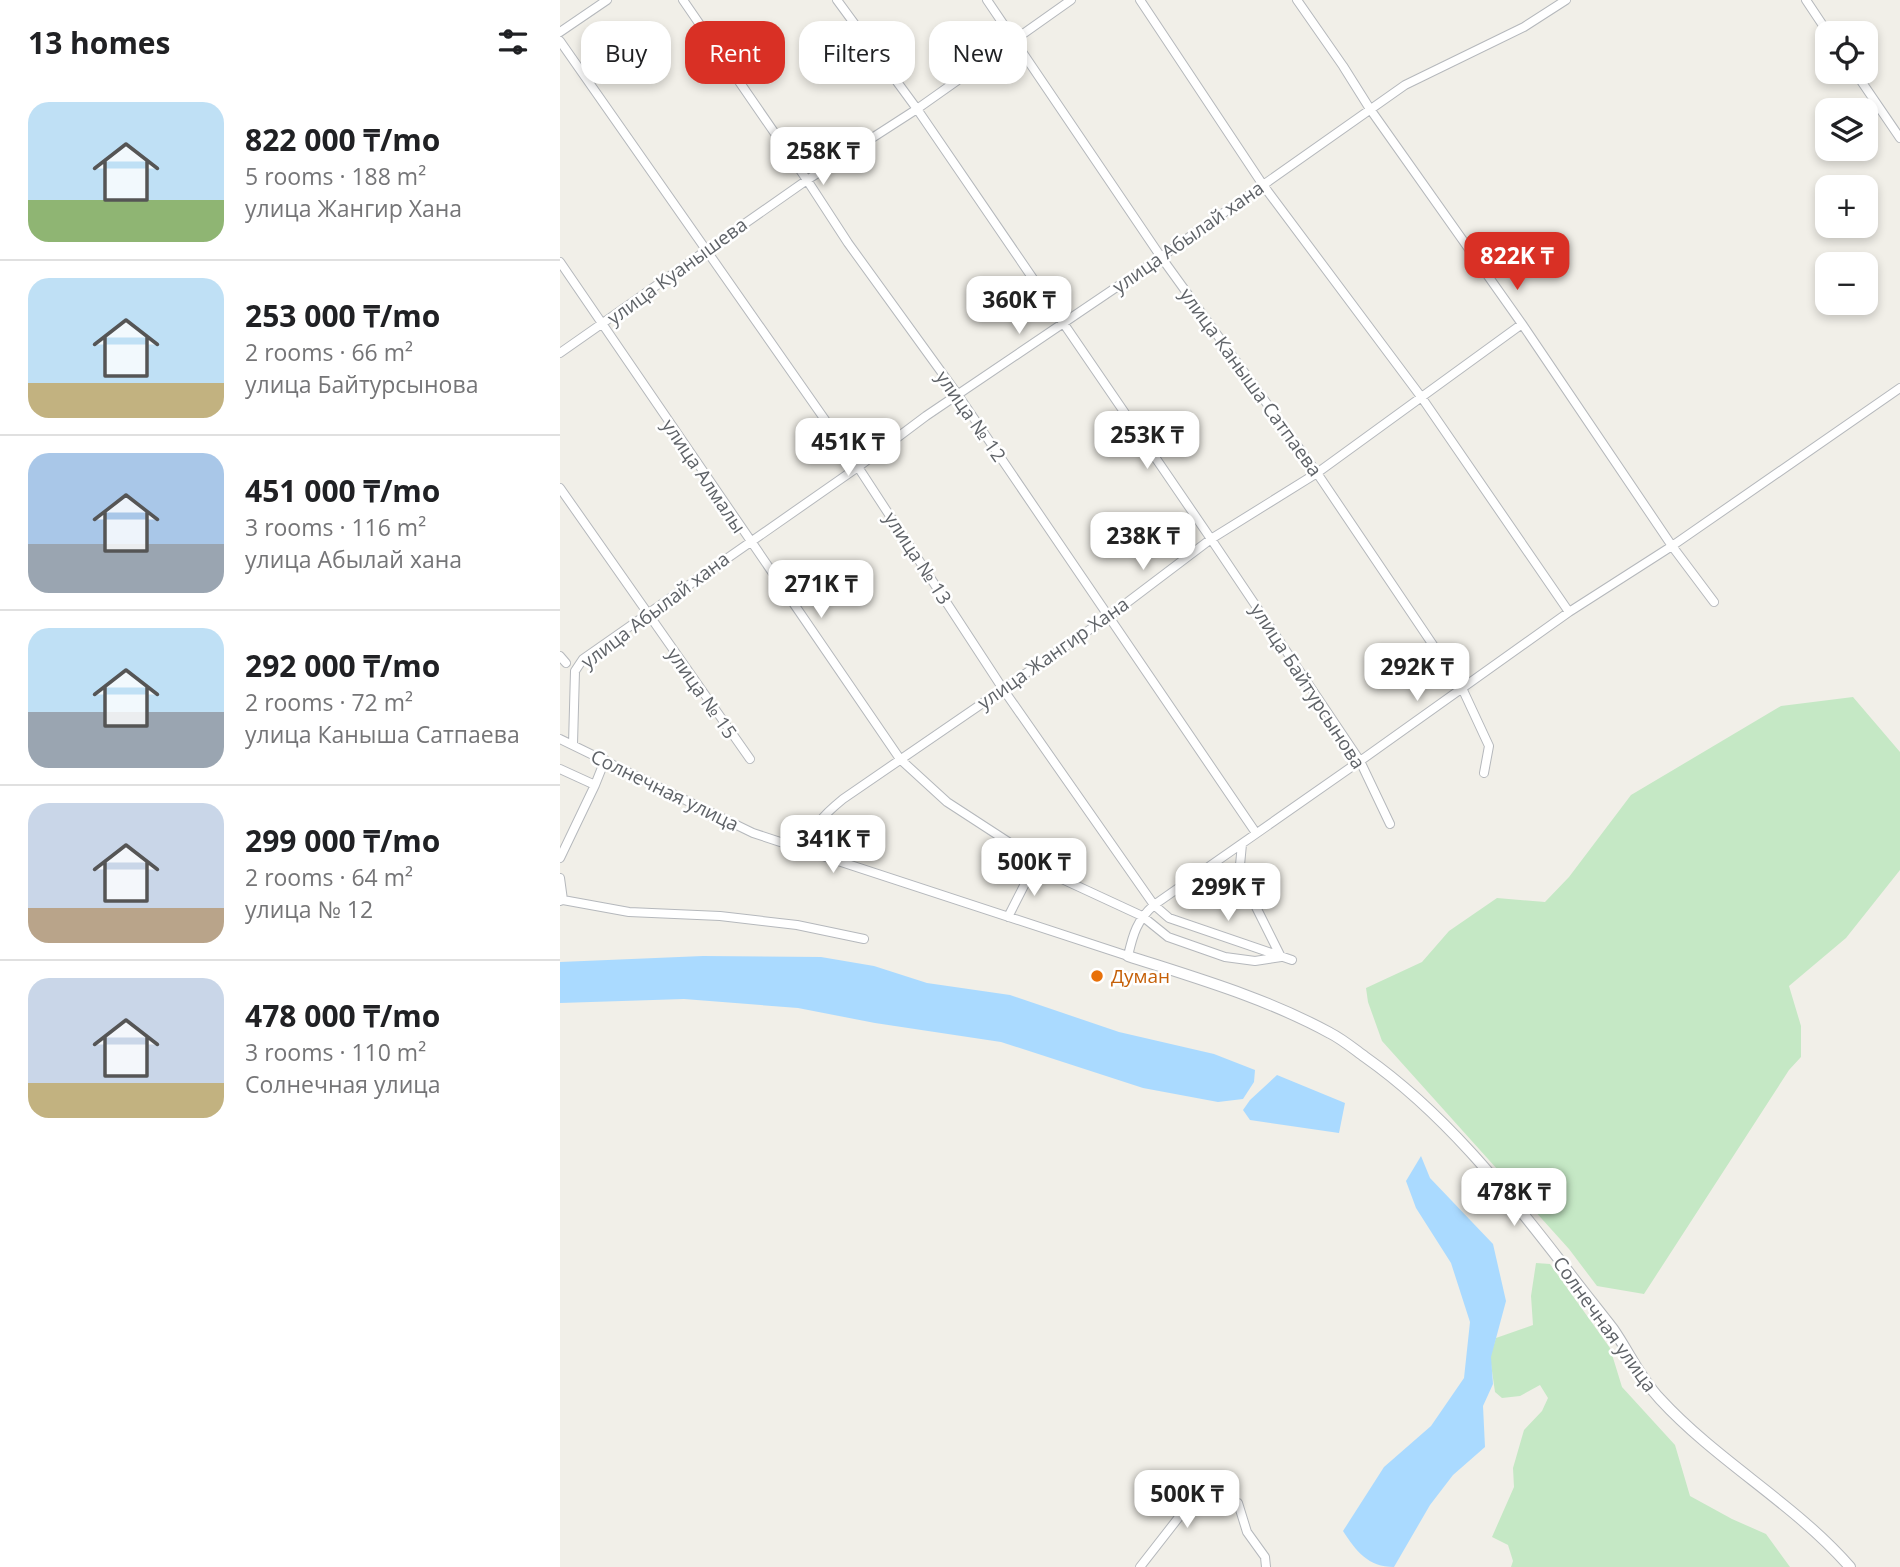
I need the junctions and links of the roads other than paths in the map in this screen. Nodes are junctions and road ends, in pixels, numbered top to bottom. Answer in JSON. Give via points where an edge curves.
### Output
{"nodes":[{"id":1,"x":607,"y":0,"type":"edge"},
{"id":2,"x":683,"y":0,"type":"edge"},
{"id":3,"x":837,"y":0,"type":"edge"},
{"id":4,"x":987,"y":0,"type":"edge"},
{"id":5,"x":1071,"y":0,"type":"edge"},
{"id":6,"x":1140,"y":0,"type":"edge"},
{"id":7,"x":1297,"y":0,"type":"edge"},
{"id":8,"x":1566,"y":0,"type":"edge"},
{"id":9,"x":1806,"y":0,"type":"edge"},
{"id":10,"x":1001,"y":21,"type":"edge"},
{"id":11,"x":1820,"y":21,"type":"edge"},
{"id":12,"x":560,"y":32,"type":"edge"},
{"id":13,"x":1027,"y":32,"type":"edge"},
{"id":14,"x":560,"y":41,"type":"edge"},
{"id":15,"x":1027,"y":59,"type":"edge"},
{"id":16,"x":954,"y":84,"type":"edge"},
{"id":17,"x":1863,"y":84,"type":"edge"},
{"id":18,"x":1370,"y":109,"type":"junction"},
{"id":19,"x":917,"y":110,"type":"junction"},
{"id":20,"x":1900,"y":138,"type":"edge"},
{"id":21,"x":807,"y":180,"type":"junction"},
{"id":22,"x":1263,"y":185,"type":"junction"},
{"id":23,"x":706,"y":249,"type":"junction"},
{"id":24,"x":1161,"y":257,"type":"junction"},
{"id":25,"x":560,"y":262,"type":"edge"},
{"id":26,"x":1063,"y":323,"type":"junction"},
{"id":27,"x":1522,"y":324,"type":"junction"},
{"id":28,"x":603,"y":325,"type":"junction"},
{"id":29,"x":560,"y":353,"type":"edge"},
{"id":30,"x":1900,"y":388,"type":"edge"},
{"id":31,"x":958,"y":396,"type":"junction"},
{"id":32,"x":1422,"y":398,"type":"junction"},
{"id":33,"x":858,"y":467,"type":"junction"},
{"id":34,"x":1317,"y":473,"type":"junction"},
{"id":35,"x":560,"y":488,"type":"edge"},
{"id":36,"x":1211,"y":539,"type":"junction"},
{"id":37,"x":748,"y":541,"type":"junction"},
{"id":38,"x":1672,"y":546,"type":"junction"},
{"id":39,"x":1714,"y":602,"type":"dead end"},
{"id":40,"x":1569,"y":612,"type":"junction"},
{"id":41,"x":646,"y":613,"type":"junction"},
{"id":42,"x":1108,"y":617,"type":"junction"},
{"id":43,"x":1462,"y":688,"type":"junction"},
{"id":44,"x":1003,"y":689,"type":"junction"},
{"id":45,"x":560,"y":739,"type":"edge"},
{"id":46,"x":573,"y":744,"type":"junction"},
{"id":47,"x":900,"y":759,"type":"junction"},
{"id":48,"x":605,"y":760,"type":"junction"},
{"id":49,"x":750,"y":760,"type":"dead end"},
{"id":50,"x":1360,"y":761,"type":"junction"},
{"id":51,"x":560,"y":769,"type":"edge"},
{"id":52,"x":1484,"y":773,"type":"dead end"},
{"id":53,"x":595,"y":785,"type":"junction"},
{"id":54,"x":1390,"y":824,"type":"dead end"},
{"id":55,"x":1256,"y":833,"type":"junction"},
{"id":56,"x":1242,"y":844,"type":"junction"},
{"id":57,"x":810,"y":852,"type":"junction"},
{"id":58,"x":560,"y":858,"type":"edge"},
{"id":59,"x":1034,"y":866,"type":"junction"},
{"id":60,"x":560,"y":878,"type":"edge"},
{"id":61,"x":562,"y":900,"type":"edge"},
{"id":62,"x":1154,"y":905,"type":"junction"},
{"id":63,"x":1142,"y":916,"type":"junction"},
{"id":64,"x":1008,"y":917,"type":"junction"},
{"id":65,"x":864,"y":939,"type":"dead end"},
{"id":66,"x":1128,"y":956,"type":"junction"},
{"id":67,"x":1281,"y":957,"type":"junction"},
{"id":68,"x":1292,"y":960,"type":"dead end"},
{"id":69,"x":1211,"y":1476,"type":"dead end"},
{"id":70,"x":1238,"y":1503,"type":"dead end"},
{"id":71,"x":1140,"y":1567,"type":"edge"},
{"id":72,"x":1266,"y":1567,"type":"edge"},
{"id":73,"x":1850,"y":1567,"type":"edge"}],
"edges":[{"from":1,"to":12,"type":"street"},
{"from":2,"to":21,"type":"street","name":"улица № 12"},
{"from":3,"to":19,"type":"street","name":"улица Байтурсынова"},
{"from":4,"to":10,"type":"street","name":"улица Каныша Сатпаева"},
{"from":5,"to":13,"type":"street","name":"улица Куанышева"},
{"from":6,"to":22,"type":"street"},
{"from":7,"to":18,"type":"street"},
{"from":8,"to":18,"type":"street","name":"улица Абылай хана","via":[[1524,27],[1405,85]]},
{"from":9,"to":11,"type":"street"},
{"from":14,"to":23,"type":"street","name":"улица № 13"},
{"from":15,"to":24,"type":"street","name":"улица Каныша Сатпаева"},
{"from":16,"to":19,"type":"street","name":"улица Куанышева"},
{"from":17,"to":20,"type":"street"},
{"from":18,"to":22,"type":"street","name":"улица Абылай хана"},
{"from":18,"to":27,"type":"street"},
{"from":19,"to":21,"type":"street","name":"улица Куанышева"},
{"from":19,"to":26,"type":"street","name":"улица Байтурсынова"},
{"from":21,"to":23,"type":"street","name":"улица Куанышева"},
{"from":21,"to":31,"type":"street","name":"улица № 12"},
{"from":22,"to":24,"type":"street","name":"улица Абылай хана"},
{"from":22,"to":32,"type":"street"},
{"from":23,"to":28,"type":"street","name":"улица Куанышева"},
{"from":23,"to":33,"type":"street","name":"улица № 13"},
{"from":24,"to":26,"type":"street","name":"улица Абылай хана"},
{"from":24,"to":34,"type":"street","name":"улица Каныша Сатпаева"},
{"from":25,"to":28,"type":"street","name":"улица Алмалы"},
{"from":26,"to":31,"type":"street","name":"улица Абылай хана"},
{"from":26,"to":36,"type":"street","name":"улица Байтурсынова"},
{"from":27,"to":32,"type":"street","name":"улица Жангир Хана"},
{"from":27,"to":38,"type":"street"},
{"from":28,"to":29,"type":"street","name":"улица Куанышева"},
{"from":28,"to":37,"type":"street","name":"улица Алмалы"},
{"from":30,"to":38,"type":"street"},
{"from":31,"to":33,"type":"street","name":"улица Абылай хана"},
{"from":31,"to":42,"type":"street","name":"улица № 12"},
{"from":32,"to":34,"type":"street","name":"улица Жангир Хана"},
{"from":32,"to":40,"type":"street"},
{"from":33,"to":37,"type":"street","name":"улица Абылай хана"},
{"from":33,"to":44,"type":"street","name":"улица № 13"},
{"from":34,"to":36,"type":"street","name":"улица Жангир Хана"},
{"from":34,"to":43,"type":"street","name":"улица Каныша Сатпаева"},
{"from":35,"to":41,"type":"street","name":"улица № 15"},
{"from":36,"to":42,"type":"street","name":"улица Жангир Хана"},
{"from":36,"to":50,"type":"street","name":"улица Байтурсынова"},
{"from":37,"to":41,"type":"street","name":"улица Абылай хана"},
{"from":37,"to":47,"type":"street","name":"улица Алмалы"},
{"from":38,"to":39,"type":"street"},
{"from":38,"to":40,"type":"street"},
{"from":40,"to":43,"type":"street"},
{"from":41,"to":46,"type":"street","name":"улица Абылай хана","via":[[583,659],[575,671]]},
{"from":41,"to":49,"type":"street","name":"улица № 15"},
{"from":42,"to":44,"type":"street","name":"улица Жангир Хана"},
{"from":42,"to":55,"type":"street","name":"улица № 12"},
{"from":43,"to":50,"type":"street"},
{"from":43,"to":52,"type":"street","name":"улица Каныша Сатпаева","via":[[1489,746]]},
{"from":44,"to":47,"type":"street","name":"улица Жангир Хана"},
{"from":44,"to":62,"type":"street","name":"улица № 13"},
{"from":45,"to":46,"type":"street","name":"Солнечная улица"},
{"from":46,"to":48,"type":"street","name":"Солнечная улица"},
{"from":47,"to":57,"type":"street","name":"улица Жангир Хана","via":[[822,816]]},
{"from":47,"to":59,"type":"street","name":"улица Алмалы","via":[[947,802],[1010,843]]},
{"from":48,"to":53,"type":"street"},
{"from":48,"to":57,"type":"street","name":"Солнечная улица","via":[[753,833]]},
{"from":50,"to":54,"type":"street","name":"улица Байтурсынова"},
{"from":50,"to":55,"type":"street"},
{"from":51,"to":53,"type":"street"},
{"from":53,"to":58,"type":"street"},
{"from":55,"to":56,"type":"street"},
{"from":56,"to":62,"type":"street"},
{"from":56,"to":67,"type":"street","via":[[1247,889]]},
{"from":57,"to":64,"type":"street","name":"Солнечная улица"},
{"from":59,"to":63,"type":"street","name":"улица Алмалы"},
{"from":59,"to":64,"type":"street"},
{"from":60,"to":61,"type":"street"},
{"from":61,"to":65,"type":"street","via":[[629,912],[797,925]]},
{"from":62,"to":63,"type":"street"},
{"from":62,"to":67,"type":"street","via":[[1170,918]]},
{"from":63,"to":66,"type":"street","via":[[1133,931]]},
{"from":63,"to":67,"type":"street","name":"улица Алмалы","via":[[1168,937],[1225,957],[1255,961]]},
{"from":64,"to":66,"type":"street","name":"Солнечная улица"},
{"from":66,"to":73,"type":"street","name":"Солнечная улица","via":[[1251,996],[1331,1033],[1414,1095],[1508,1196],[1614,1331],[1661,1401],[1824,1539]]},
{"from":67,"to":68,"type":"street"},
{"from":69,"to":71,"type":"street"},
{"from":70,"to":72,"type":"street"}]}
